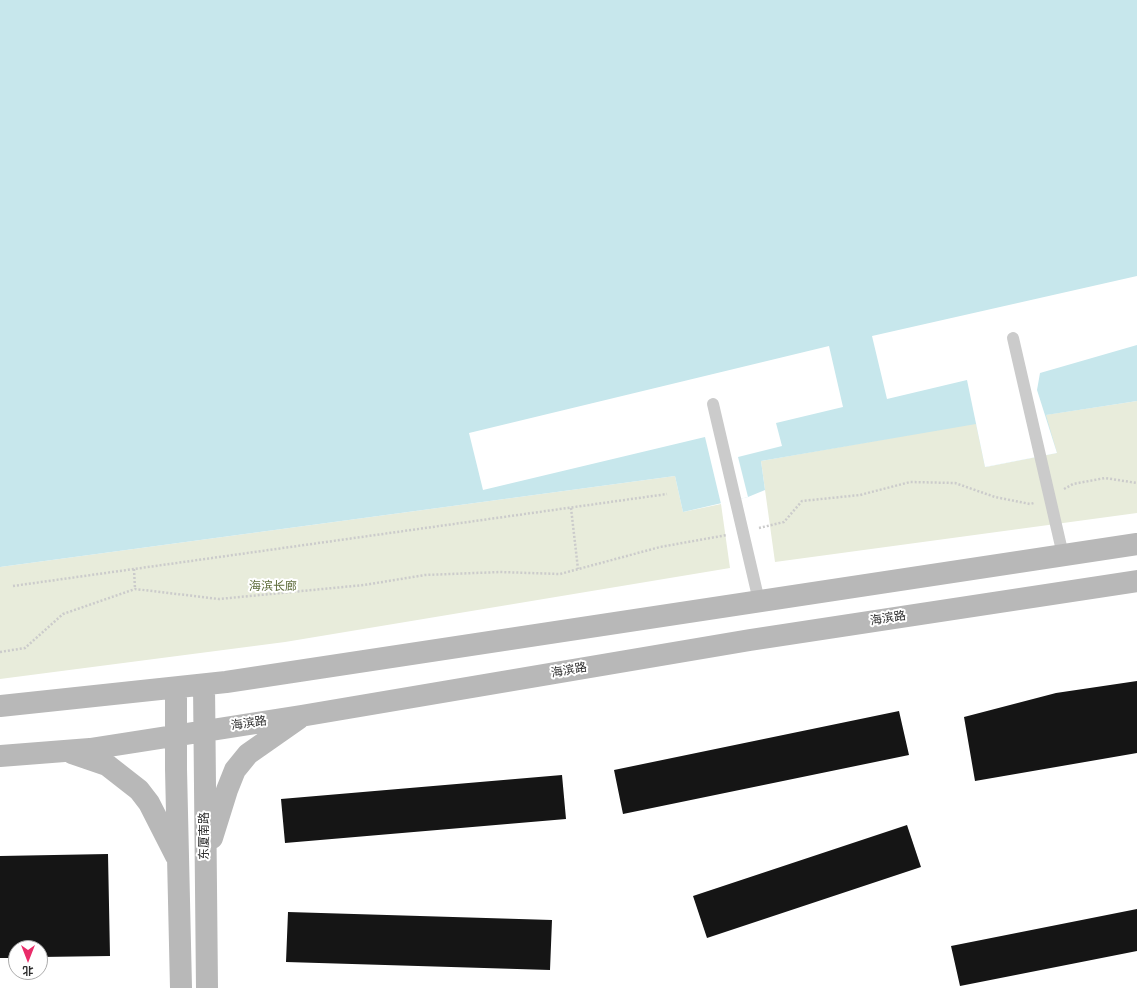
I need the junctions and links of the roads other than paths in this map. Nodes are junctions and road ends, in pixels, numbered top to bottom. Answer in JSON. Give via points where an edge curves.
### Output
{"nodes":[{"id":1,"x":1012,"y":338,"type":"dead end"},
{"id":2,"x":713,"y":404,"type":"dead end"},
{"id":3,"x":1137,"y":544,"type":"edge"},
{"id":4,"x":1063,"y":555,"type":"junction"},
{"id":5,"x":1137,"y":581,"type":"edge"},
{"id":6,"x":759,"y":601,"type":"junction"},
{"id":7,"x":204,"y":685,"type":"junction"},
{"id":8,"x":176,"y":688,"type":"junction"},
{"id":9,"x":0,"y":706,"type":"edge"},
{"id":10,"x":301,"y":716,"type":"junction"},
{"id":11,"x":203,"y":730,"type":"junction"},
{"id":12,"x":177,"y":735,"type":"junction"},
{"id":13,"x":67,"y":751,"type":"junction"},
{"id":14,"x":0,"y":756,"type":"edge"},
{"id":15,"x":205,"y":858,"type":"junction"},
{"id":16,"x":178,"y":860,"type":"junction"},
{"id":17,"x":182,"y":988,"type":"edge"},
{"id":18,"x":208,"y":988,"type":"edge"}],
"edges":[{"from":1,"to":4,"type":"lane"},
{"from":2,"to":6,"type":"lane"},
{"from":3,"to":4,"type":"main road"},
{"from":4,"to":6,"type":"main road"},
{"from":5,"to":10,"type":"main road","name":"海滨路","via":[[750,640]]},
{"from":6,"to":7,"type":"main road"},
{"from":7,"to":8,"type":"main road"},
{"from":7,"to":11,"type":"main road","name":"东厦南路"},
{"from":8,"to":9,"type":"main road"},
{"from":8,"to":12,"type":"main road"},
{"from":10,"to":11,"type":"main road","name":"海滨路"},
{"from":10,"to":15,"type":"main road","via":[[248,754],[235,770]]},
{"from":11,"to":12,"type":"main road","name":"海滨路"},
{"from":11,"to":15,"type":"main road","name":"东厦南路"},
{"from":12,"to":13,"type":"main road","name":"海滨路"},
{"from":12,"to":16,"type":"main road"},
{"from":13,"to":14,"type":"main road","name":"海滨路"},
{"from":13,"to":16,"type":"main road","via":[[107,765],[139,790],[149,803]]},
{"from":15,"to":18,"type":"main road","name":"东厦南路"},
{"from":16,"to":17,"type":"main road"}]}
